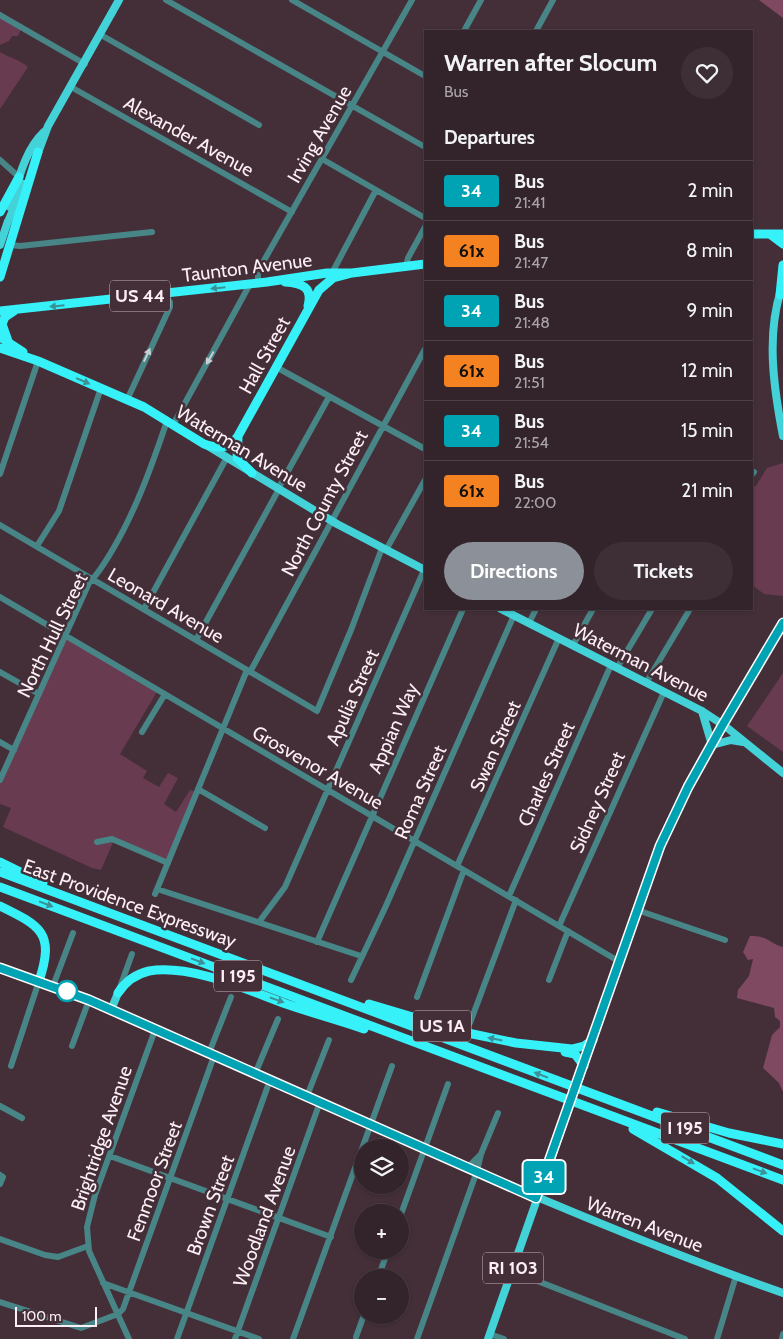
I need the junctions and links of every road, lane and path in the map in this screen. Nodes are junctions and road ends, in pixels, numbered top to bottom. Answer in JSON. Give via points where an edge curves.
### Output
{"nodes":[{"id":1,"x":119,"y":0,"type":"edge"},
{"id":2,"x":166,"y":0,"type":"edge"},
{"id":3,"x":292,"y":0,"type":"edge"},
{"id":4,"x":411,"y":0,"type":"edge"},
{"id":5,"x":481,"y":0,"type":"edge"},
{"id":6,"x":553,"y":0,"type":"edge"},
{"id":7,"x":0,"y":15,"type":"edge"},
{"id":8,"x":465,"y":30,"type":"edge"},
{"id":9,"x":537,"y":30,"type":"edge"},
{"id":10,"x":100,"y":34,"type":"junction"},
{"id":11,"x":382,"y":52,"type":"junction"},
{"id":12,"x":85,"y":64,"type":"junction"},
{"id":13,"x":424,"y":75,"type":"edge"},
{"id":14,"x":71,"y":87,"type":"junction"},
{"id":15,"x":352,"y":105,"type":"junction"},
{"id":16,"x":259,"y":125,"type":"dead end"},
{"id":17,"x":45,"y":130,"type":"junction"},
{"id":18,"x":424,"y":146,"type":"edge"},
{"id":19,"x":38,"y":152,"type":"junction"},
{"id":20,"x":322,"y":159,"type":"junction"},
{"id":21,"x":0,"y":160,"type":"edge"},
{"id":22,"x":19,"y":177,"type":"junction"},
{"id":23,"x":376,"y":190,"type":"junction"},
{"id":24,"x":0,"y":212,"type":"edge"},
{"id":25,"x":292,"y":212,"type":"junction"},
{"id":26,"x":424,"y":217,"type":"edge"},
{"id":27,"x":7,"y":224,"type":"junction"},
{"id":28,"x":424,"y":229,"type":"edge"},
{"id":29,"x":152,"y":232,"type":"dead end"},
{"id":30,"x":753,"y":234,"type":"edge"},
{"id":31,"x":768,"y":234,"type":"junction"},
{"id":32,"x":783,"y":234,"type":"edge"},
{"id":33,"x":783,"y":244,"type":"edge"},
{"id":34,"x":0,"y":245,"type":"edge"},
{"id":35,"x":11,"y":245,"type":"junction"},
{"id":36,"x":424,"y":264,"type":"edge"},
{"id":37,"x":783,"y":265,"type":"edge"},
{"id":38,"x":406,"y":266,"type":"junction"},
{"id":39,"x":332,"y":273,"type":"junction"},
{"id":40,"x":352,"y":273,"type":"junction"},
{"id":41,"x":0,"y":277,"type":"edge"},
{"id":42,"x":258,"y":283,"type":"junction"},
{"id":43,"x":783,"y":285,"type":"edge"},
{"id":44,"x":164,"y":294,"type":"junction"},
{"id":45,"x":780,"y":294,"type":"junction"},
{"id":46,"x":0,"y":306,"type":"edge"},
{"id":47,"x":0,"y":311,"type":"edge"},
{"id":48,"x":14,"y":311,"type":"junction"},
{"id":49,"x":305,"y":313,"type":"junction"},
{"id":50,"x":0,"y":337,"type":"edge"},
{"id":51,"x":12,"y":345,"type":"junction"},
{"id":52,"x":0,"y":348,"type":"edge"},
{"id":53,"x":424,"y":351,"type":"edge"},
{"id":54,"x":38,"y":362,"type":"junction"},
{"id":55,"x":276,"y":368,"type":"junction"},
{"id":56,"x":101,"y":388,"type":"junction"},
{"id":57,"x":329,"y":396,"type":"junction"},
{"id":58,"x":127,"y":400,"type":"junction"},
{"id":59,"x":170,"y":423,"type":"junction"},
{"id":60,"x":383,"y":426,"type":"junction"},
{"id":61,"x":239,"y":434,"type":"junction"},
{"id":62,"x":783,"y":436,"type":"edge"},
{"id":63,"x":204,"y":444,"type":"junction"},
{"id":64,"x":424,"y":448,"type":"edge"},
{"id":65,"x":226,"y":459,"type":"junction"},
{"id":66,"x":252,"y":473,"type":"junction"},
{"id":67,"x":0,"y":474,"type":"edge"},
{"id":68,"x":424,"y":482,"type":"edge"},
{"id":69,"x":278,"y":489,"type":"junction"},
{"id":70,"x":332,"y":521,"type":"junction"},
{"id":71,"x":0,"y":524,"type":"edge"},
{"id":72,"x":37,"y":546,"type":"junction"},
{"id":73,"x":384,"y":549,"type":"junction"},
{"id":74,"x":424,"y":569,"type":"edge"},
{"id":75,"x":424,"y":572,"type":"edge"},
{"id":76,"x":93,"y":579,"type":"junction"},
{"id":77,"x":0,"y":597,"type":"edge"},
{"id":78,"x":144,"y":609,"type":"junction"},
{"id":79,"x":463,"y":610,"type":"edge"},
{"id":80,"x":503,"y":610,"type":"edge"},
{"id":81,"x":536,"y":610,"type":"edge"},
{"id":82,"x":592,"y":610,"type":"edge"},
{"id":83,"x":651,"y":610,"type":"edge"},
{"id":84,"x":689,"y":610,"type":"edge"},
{"id":85,"x":514,"y":615,"type":"junction"},
{"id":86,"x":529,"y":623,"type":"junction"},
{"id":87,"x":783,"y":623,"type":"edge"},
{"id":88,"x":66,"y":636,"type":"junction"},
{"id":89,"x":559,"y":638,"type":"junction"},
{"id":90,"x":196,"y":640,"type":"junction"},
{"id":91,"x":573,"y":645,"type":"junction"},
{"id":92,"x":614,"y":666,"type":"junction"},
{"id":93,"x":249,"y":671,"type":"junction"},
{"id":94,"x":0,"y":672,"type":"edge"},
{"id":95,"x":646,"y":683,"type":"junction"},
{"id":96,"x":664,"y":692,"type":"junction"},
{"id":97,"x":39,"y":694,"type":"junction"},
{"id":98,"x":165,"y":694,"type":"junction"},
{"id":99,"x":702,"y":711,"type":"junction"},
{"id":100,"x":723,"y":724,"type":"junction"},
{"id":101,"x":224,"y":729,"type":"junction"},
{"id":102,"x":142,"y":732,"type":"dead end"},
{"id":103,"x":0,"y":742,"type":"edge"},
{"id":104,"x":746,"y":743,"type":"junction"},
{"id":105,"x":712,"y":745,"type":"junction"},
{"id":106,"x":14,"y":750,"type":"junction"},
{"id":107,"x":783,"y":773,"type":"edge"},
{"id":108,"x":0,"y":780,"type":"edge"},
{"id":109,"x":198,"y":789,"type":"junction"},
{"id":110,"x":327,"y":790,"type":"junction"},
{"id":111,"x":372,"y":816,"type":"junction"},
{"id":112,"x":265,"y":828,"type":"dead end"},
{"id":113,"x":414,"y":841,"type":"junction"},
{"id":114,"x":97,"y":842,"type":"dead end"},
{"id":115,"x":0,"y":862,"type":"edge"},
{"id":116,"x":168,"y":863,"type":"junction"},
{"id":117,"x":457,"y":866,"type":"junction"},
{"id":118,"x":464,"y":870,"type":"junction"},
{"id":119,"x":0,"y":872,"type":"edge"},
{"id":120,"x":0,"y":887,"type":"edge"},
{"id":121,"x":509,"y":896,"type":"junction"},
{"id":122,"x":74,"y":900,"type":"junction"},
{"id":123,"x":516,"y":900,"type":"junction"},
{"id":124,"x":0,"y":906,"type":"edge"},
{"id":125,"x":637,"y":910,"type":"junction"},
{"id":126,"x":259,"y":922,"type":"junction"},
{"id":127,"x":559,"y":926,"type":"junction"},
{"id":128,"x":568,"y":931,"type":"junction"},
{"id":129,"x":73,"y":933,"type":"dead end"},
{"id":130,"x":726,"y":940,"type":"dead end"},
{"id":131,"x":317,"y":942,"type":"junction"},
{"id":132,"x":132,"y":954,"type":"dead end"},
{"id":133,"x":361,"y":956,"type":"junction"},
{"id":134,"x":620,"y":962,"type":"junction"},
{"id":135,"x":0,"y":968,"type":"edge"},
{"id":136,"x":351,"y":980,"type":"dead end"},
{"id":137,"x":549,"y":980,"type":"dead end"},
{"id":138,"x":39,"y":981,"type":"junction"},
{"id":139,"x":292,"y":981,"type":"junction"},
{"id":140,"x":53,"y":986,"type":"junction"},
{"id":141,"x":118,"y":993,"type":"junction"},
{"id":142,"x":231,"y":997,"type":"dead end"},
{"id":143,"x":417,"y":997,"type":"dead end"},
{"id":144,"x":89,"y":1000,"type":"junction"},
{"id":145,"x":111,"y":1010,"type":"junction"},
{"id":146,"x":278,"y":1019,"type":"dead end"},
{"id":147,"x":470,"y":1023,"type":"dead end"},
{"id":148,"x":155,"y":1030,"type":"junction"},
{"id":149,"x":329,"y":1040,"type":"dead end"},
{"id":150,"x":593,"y":1040,"type":"junction"},
{"id":151,"x":72,"y":1046,"type":"dead end"},
{"id":152,"x":546,"y":1047,"type":"junction"},
{"id":153,"x":212,"y":1055,"type":"junction"},
{"id":154,"x":476,"y":1064,"type":"junction"},
{"id":155,"x":11,"y":1066,"type":"dead end"},
{"id":156,"x":392,"y":1066,"type":"dead end"},
{"id":157,"x":584,"y":1066,"type":"junction"},
{"id":158,"x":255,"y":1074,"type":"junction"},
{"id":159,"x":270,"y":1080,"type":"junction"},
{"id":160,"x":448,"y":1084,"type":"dead end"},
{"id":161,"x":586,"y":1092,"type":"junction"},
{"id":162,"x":307,"y":1096,"type":"junction"},
{"id":163,"x":320,"y":1102,"type":"junction"},
{"id":164,"x":0,"y":1106,"type":"edge"},
{"id":165,"x":600,"y":1111,"type":"junction"},
{"id":166,"x":498,"y":1113,"type":"dead end"},
{"id":167,"x":22,"y":1118,"type":"dead end"},
{"id":168,"x":371,"y":1124,"type":"junction"},
{"id":169,"x":783,"y":1144,"type":"edge"},
{"id":170,"x":424,"y":1148,"type":"junction"},
{"id":171,"x":480,"y":1154,"type":"junction"},
{"id":172,"x":110,"y":1156,"type":"junction"},
{"id":173,"x":783,"y":1165,"type":"edge"},
{"id":174,"x":468,"y":1167,"type":"junction"},
{"id":175,"x":477,"y":1171,"type":"junction"},
{"id":176,"x":1,"y":1176,"type":"edge"},
{"id":177,"x":171,"y":1179,"type":"junction"},
{"id":178,"x":783,"y":1180,"type":"edge"},
{"id":179,"x":0,"y":1184,"type":"edge"},
{"id":180,"x":536,"y":1198,"type":"junction"},
{"id":181,"x":228,"y":1200,"type":"junction"},
{"id":182,"x":405,"y":1204,"type":"edge"},
{"id":183,"x":279,"y":1218,"type":"junction"},
{"id":184,"x":783,"y":1231,"type":"edge"},
{"id":185,"x":331,"y":1237,"type":"junction"},
{"id":186,"x":0,"y":1239,"type":"edge"},
{"id":187,"x":88,"y":1246,"type":"junction"},
{"id":188,"x":512,"y":1270,"type":"junction"},
{"id":189,"x":736,"y":1276,"type":"junction"},
{"id":190,"x":103,"y":1283,"type":"junction"},
{"id":191,"x":130,"y":1292,"type":"junction"},
{"id":192,"x":783,"y":1293,"type":"edge"},
{"id":193,"x":0,"y":1302,"type":"edge"},
{"id":194,"x":187,"y":1312,"type":"junction"},
{"id":195,"x":118,"y":1314,"type":"junction"},
{"id":196,"x":361,"y":1324,"type":"edge"},
{"id":197,"x":238,"y":1332,"type":"junction"},
{"id":198,"x":783,"y":1334,"type":"edge"},
{"id":199,"x":489,"y":1336,"type":"edge"},
{"id":200,"x":356,"y":1337,"type":"dead end"},
{"id":201,"x":129,"y":1339,"type":"edge"},
{"id":202,"x":177,"y":1339,"type":"edge"},
{"id":203,"x":235,"y":1339,"type":"edge"},
{"id":204,"x":259,"y":1339,"type":"edge"},
{"id":205,"x":294,"y":1339,"type":"edge"},
{"id":206,"x":416,"y":1339,"type":"edge"},
{"id":207,"x":504,"y":1339,"type":"edge"},
{"id":208,"x":685,"y":1339,"type":"edge"},
{"id":209,"x":717,"y":1339,"type":"edge"},
{"id":210,"x":782,"y":1339,"type":"edge"}],
"edges":[{"from":1,"to":10,"type":"main road"},
{"from":2,"to":15,"type":"street"},
{"from":3,"to":11,"type":"street"},
{"from":4,"to":11,"type":"street","name":"Irving Avenue"},
{"from":5,"to":8,"type":"street"},
{"from":6,"to":9,"type":"street"},
{"from":7,"to":12,"type":"street"},
{"from":10,"to":12,"type":"main road"},
{"from":10,"to":16,"type":"street"},
{"from":11,"to":13,"type":"street"},
{"from":11,"to":15,"type":"street","name":"Irving Avenue"},
{"from":12,"to":14,"type":"main road"},
{"from":14,"to":17,"type":"main road"},
{"from":14,"to":25,"type":"street","name":"Alexander Avenue"},
{"from":15,"to":18,"type":"street"},
{"from":15,"to":20,"type":"street","name":"Irving Avenue"},
{"from":17,"to":19,"type":"main road"},
{"from":17,"to":22,"type":"main road"},
{"from":19,"to":27,"type":"main road"},
{"from":19,"to":35,"type":"highway"},
{"from":20,"to":23,"type":"street"},
{"from":20,"to":25,"type":"street","name":"Irving Avenue"},
{"from":21,"to":22,"type":"street"},
{"from":22,"to":24,"type":"highway"},
{"from":22,"to":27,"type":"main road"},
{"from":23,"to":26,"type":"street"},
{"from":23,"to":39,"type":"street"},
{"from":25,"to":42,"type":"street","name":"Irving Avenue","via":[[258,272]]},
{"from":27,"to":34,"type":"main road"},
{"from":28,"to":38,"type":"street"},
{"from":29,"to":35,"type":"street"},
{"from":30,"to":31,"type":"highway"},
{"from":31,"to":32,"type":"highway"},
{"from":31,"to":33,"type":"highway"},
{"from":35,"to":41,"type":"highway"},
{"from":36,"to":38,"type":"highway","name":"Taunton Avenue","number":"US 44"},
{"from":37,"to":45,"type":"highway"},
{"from":38,"to":40,"type":"highway","name":"Taunton Avenue","number":"US 44"},
{"from":39,"to":40,"type":"highway","name":"Taunton Avenue","number":"US 44"},
{"from":39,"to":42,"type":"highway","name":"Taunton Avenue","number":"US 44"},
{"from":40,"to":49,"type":"highway","name":"Hall Street","number":"US 44","via":[[327,282]]},
{"from":42,"to":44,"type":"highway","name":"Taunton Avenue","number":"US 44","one_way":true},
{"from":42,"to":49,"type":"highway","via":[[294,282],[304,285],[309,295]]},
{"from":42,"to":59,"type":"street","name":"Irving Avenue","one_way":true},
{"from":43,"to":45,"type":"main road"},
{"from":44,"to":48,"type":"highway","name":"Taunton Avenue","number":"US 44","one_way":true},
{"from":58,"to":44,"type":"street","one_way":true,"via":[[170,307]]},
{"from":45,"to":62,"type":"main road","via":[[773,350]]},
{"from":46,"to":48,"type":"highway"},
{"from":47,"to":48,"type":"highway","number":"US 44"},
{"from":48,"to":51,"type":"highway","via":[[5,317],[2,326]]},
{"from":49,"to":55,"type":"highway","name":"Hall Street","number":"US 44"},
{"from":50,"to":51,"type":"highway","number":"US 44"},
{"from":51,"to":54,"type":"highway","number":"US 44"},
{"from":52,"to":54,"type":"highway"},
{"from":53,"to":60,"type":"street","name":"North County Street"},
{"from":54,"to":56,"type":"highway","name":"Waterman Avenue","number":"US 44","one_way":true},
{"from":54,"to":67,"type":"street"},
{"from":55,"to":57,"type":"street"},
{"from":55,"to":61,"type":"highway","name":"Hall Street","number":"US 44"},
{"from":56,"to":58,"type":"highway","name":"Waterman Avenue","number":"US 44"},
{"from":56,"to":72,"type":"street","via":[[60,508]]},
{"from":57,"to":60,"type":"street"},
{"from":57,"to":69,"type":"street"},
{"from":58,"to":59,"type":"highway","name":"Waterman Avenue","number":"US 44"},
{"from":59,"to":63,"type":"highway","name":"Waterman Avenue","number":"US 44"},
{"from":59,"to":76,"type":"street","name":"North Hull Street","via":[[126,527]]},
{"from":60,"to":64,"type":"street"},
{"from":60,"to":70,"type":"street","name":"North County Street"},
{"from":61,"to":63,"type":"highway","name":"Hall Street","number":"US 44","via":[[224,447]]},
{"from":61,"to":66,"type":"highway","via":[[236,456]]},
{"from":63,"to":65,"type":"main road","name":"Waterman Avenue"},
{"from":65,"to":66,"type":"main road","name":"Waterman Avenue"},
{"from":65,"to":78,"type":"street"},
{"from":66,"to":69,"type":"main road","name":"Waterman Avenue"},
{"from":68,"to":73,"type":"street"},
{"from":69,"to":70,"type":"main road","name":"Waterman Avenue"},
{"from":69,"to":90,"type":"street"},
{"from":70,"to":73,"type":"main road","name":"Waterman Avenue"},
{"from":70,"to":93,"type":"street","name":"North County Street"},
{"from":71,"to":72,"type":"street","name":"Leonard Avenue"},
{"from":72,"to":76,"type":"street","name":"Leonard Avenue"},
{"from":73,"to":74,"type":"main road","name":"Waterman Avenue"},
{"from":73,"to":93,"type":"street","name":"Leonard Avenue","via":[[317,711]]},
{"from":75,"to":110,"type":"street","name":"Apulia Street"},
{"from":76,"to":78,"type":"street","name":"Leonard Avenue"},
{"from":76,"to":88,"type":"street","name":"North Hull Street"},
{"from":77,"to":88,"type":"street","name":"Grosvenor Avenue"},
{"from":78,"to":90,"type":"street","name":"Leonard Avenue"},
{"from":79,"to":111,"type":"street","name":"Appian Way"},
{"from":80,"to":85,"type":"main road","name":"Waterman Avenue"},
{"from":81,"to":86,"type":"street"},
{"from":82,"to":91,"type":"street"},
{"from":83,"to":92,"type":"street","name":"Charles Street"},
{"from":84,"to":95,"type":"street"},
{"from":85,"to":86,"type":"main road","name":"Waterman Avenue"},
{"from":85,"to":113,"type":"street","name":"Roma Street"},
{"from":86,"to":89,"type":"main road","name":"Waterman Avenue"},
{"from":87,"to":100,"type":"main road"},
{"from":88,"to":97,"type":"street","name":"North Hull Street"},
{"from":88,"to":98,"type":"street","name":"Grosvenor Avenue"},
{"from":89,"to":91,"type":"main road","name":"Waterman Avenue"},
{"from":89,"to":117,"type":"street","name":"Swan Street"},
{"from":90,"to":93,"type":"street","name":"Leonard Avenue"},
{"from":91,"to":92,"type":"main road","name":"Waterman Avenue"},
{"from":92,"to":95,"type":"main road","name":"Waterman Avenue"},
{"from":92,"to":121,"type":"street","name":"Charles Street"},
{"from":93,"to":101,"type":"street","name":"North County Street"},
{"from":94,"to":97,"type":"street"},
{"from":95,"to":96,"type":"main road","name":"Waterman Avenue"},
{"from":96,"to":99,"type":"main road","name":"Waterman Avenue"},
{"from":96,"to":127,"type":"street","name":"Sidney Street"},
{"from":97,"to":106,"type":"street","name":"North Hull Street"},
{"from":98,"to":101,"type":"street","name":"Grosvenor Avenue"},
{"from":98,"to":102,"type":"street"},
{"from":99,"to":100,"type":"main road","name":"Waterman Avenue"},
{"from":99,"to":105,"type":"main road"},
{"from":100,"to":104,"type":"main road","name":"Waterman Avenue"},
{"from":100,"to":105,"type":"main road"},
{"from":101,"to":109,"type":"street","name":"North County Street"},
{"from":101,"to":110,"type":"street","name":"Grosvenor Avenue"},
{"from":103,"to":106,"type":"street"},
{"from":104,"to":105,"type":"main road","via":[[731,740]]},
{"from":104,"to":107,"type":"main road","name":"Waterman Avenue"},
{"from":105,"to":125,"type":"main road","via":[[660,846]]},
{"from":106,"to":108,"type":"street","name":"North Hull Street"},
{"from":109,"to":112,"type":"street"},
{"from":109,"to":116,"type":"street","name":"North County Street"},
{"from":110,"to":111,"type":"street","name":"Grosvenor Avenue"},
{"from":110,"to":126,"type":"street","name":"Apulia Street","via":[[286,886]]},
{"from":111,"to":113,"type":"street","name":"Grosvenor Avenue"},
{"from":111,"to":131,"type":"street","name":"Appian Way"},
{"from":113,"to":117,"type":"street","name":"Grosvenor Avenue"},
{"from":113,"to":133,"type":"street","name":"Roma Street"},
{"from":114,"to":116,"type":"street","via":[[112,839]]},
{"from":115,"to":122,"type":"highway"},
{"from":116,"to":126,"type":"street","name":"North County Street","via":[[156,891]]},
{"from":117,"to":118,"type":"street","name":"Grosvenor Avenue"},
{"from":118,"to":121,"type":"street","name":"Grosvenor Avenue"},
{"from":118,"to":143,"type":"street"},
{"from":119,"to":122,"type":"highway","name":"East Providence Expressway","number":"I 195"},
{"from":120,"to":154,"type":"highway","name":"East Providence Expressway","number":"I 195","one_way":true},
{"from":121,"to":123,"type":"street","name":"Grosvenor Avenue"},
{"from":122,"to":139,"type":"highway","name":"East Providence Expressway","number":"I 195"},
{"from":123,"to":127,"type":"street","name":"Grosvenor Avenue"},
{"from":123,"to":147,"type":"street"},
{"from":124,"to":138,"type":"highway","via":[[30,921],[43,936],[46,954]]},
{"from":125,"to":130,"type":"street"},
{"from":125,"to":134,"type":"main road"},
{"from":126,"to":131,"type":"street"},
{"from":127,"to":128,"type":"street","name":"Grosvenor Avenue"},
{"from":128,"to":134,"type":"street","name":"Grosvenor Avenue"},
{"from":128,"to":137,"type":"street"},
{"from":129,"to":140,"type":"street"},
{"from":131,"to":133,"type":"street"},
{"from":132,"to":141,"type":"street"},
{"from":133,"to":136,"type":"street","name":"Roma Street"},
{"from":134,"to":150,"type":"main road"},
{"from":135,"to":138,"type":"main road","name":"Warren Avenue"},
{"from":138,"to":140,"type":"main road","name":"Warren Avenue"},
{"from":138,"to":155,"type":"street"},
{"from":152,"to":139,"type":"highway","number":"US 1A","one_way":true,"via":[[463,1032]]},
{"from":161,"to":139,"type":"highway","name":"East Providence Expressway","number":"I 195","one_way":true},
{"from":140,"to":144,"type":"main road","name":"Warren Avenue"},
{"from":141,"to":145,"type":"main road"},
{"from":141,"to":154,"type":"highway","one_way":true,"via":[[129,980],[146,972],[197,975]]},
{"from":142,"to":153,"type":"street","name":"Fenmoor Street"},
{"from":144,"to":145,"type":"main road","name":"Warren Avenue"},
{"from":144,"to":151,"type":"street"},
{"from":145,"to":148,"type":"main road","name":"Warren Avenue"},
{"from":146,"to":158,"type":"street"},
{"from":148,"to":153,"type":"main road","name":"Warren Avenue"},
{"from":148,"to":172,"type":"street","name":"Brightridge Avenue"},
{"from":149,"to":162,"type":"street"},
{"from":150,"to":152,"type":"highway","number":"US 1A","via":[[575,1049]]},
{"from":150,"to":157,"type":"main road"},
{"from":152,"to":157,"type":"highway","via":[[575,1054]]},
{"from":153,"to":158,"type":"main road","name":"Warren Avenue"},
{"from":153,"to":177,"type":"street","name":"Fenmoor Street"},
{"from":154,"to":165,"type":"highway","name":"East Providence Expressway","number":"I 195"},
{"from":156,"to":168,"type":"street"},
{"from":157,"to":180,"type":"main road","bridge":true},
{"from":158,"to":159,"type":"main road","name":"Warren Avenue"},
{"from":159,"to":162,"type":"main road","name":"Warren Avenue"},
{"from":159,"to":181,"type":"street","name":"Brown Street"},
{"from":160,"to":170,"type":"street"},
{"from":161,"to":169,"type":"highway","via":[[729,1133]]},
{"from":161,"to":173,"type":"highway","name":"East Providence Expressway","number":"I 195"},
{"from":162,"to":163,"type":"main road","name":"Warren Avenue"},
{"from":163,"to":168,"type":"main road","name":"Warren Avenue"},
{"from":163,"to":183,"type":"street","name":"Woodland Avenue"},
{"from":164,"to":167,"type":"street"},
{"from":165,"to":178,"type":"highway","name":"East Providence Expressway","number":"I 195","one_way":true},
{"from":165,"to":184,"type":"highway","one_way":true,"via":[[708,1173]]},
{"from":166,"to":171,"type":"street"},
{"from":168,"to":170,"type":"main road","name":"Warren Avenue"},
{"from":168,"to":185,"type":"street"},
{"from":170,"to":174,"type":"main road","name":"Warren Avenue"},
{"from":170,"to":182,"type":"street"},
{"from":171,"to":174,"type":"street"},
{"from":171,"to":175,"type":"street"},
{"from":172,"to":177,"type":"street"},
{"from":172,"to":187,"type":"street","name":"Brightridge Avenue","via":[[88,1219]]},
{"from":174,"to":175,"type":"main road","name":"Warren Avenue"},
{"from":175,"to":180,"type":"main road","name":"Warren Avenue"},
{"from":175,"to":206,"type":"street"},
{"from":176,"to":179,"type":"street"},
{"from":177,"to":181,"type":"street"},
{"from":177,"to":191,"type":"street","name":"Fenmoor Street"},
{"from":180,"to":188,"type":"main road","number":"RI 103"},
{"from":180,"to":189,"type":"main road","name":"Warren Avenue"},
{"from":181,"to":183,"type":"street"},
{"from":181,"to":194,"type":"street","name":"Brown Street"},
{"from":183,"to":185,"type":"street"},
{"from":183,"to":197,"type":"street","name":"Woodland Avenue"},
{"from":185,"to":205,"type":"street"},
{"from":186,"to":187,"type":"street","via":[[45,1255],[58,1256]]},
{"from":187,"to":190,"type":"street","name":"Brightridge Avenue"},
{"from":188,"to":199,"type":"main road","number":"RI 103"},
{"from":188,"to":208,"type":"street"},
{"from":189,"to":192,"type":"main road","name":"Warren Avenue"},
{"from":189,"to":209,"type":"street"},
{"from":190,"to":191,"type":"street"},
{"from":190,"to":195,"type":"street","name":"Brightridge Avenue"},
{"from":191,"to":194,"type":"street"},
{"from":191,"to":195,"type":"street","name":"Fenmoor Street"},
{"from":193,"to":195,"type":"street","via":[[81,1328]]},
{"from":194,"to":197,"type":"street"},
{"from":194,"to":202,"type":"street","name":"Brown Street"},
{"from":195,"to":201,"type":"street","name":"Brightridge Avenue"},
{"from":196,"to":200,"type":"street"},
{"from":197,"to":203,"type":"street","name":"Woodland Avenue"},
{"from":197,"to":204,"type":"street"},
{"from":198,"to":210,"type":"street"},
{"from":199,"to":207,"type":"street"}]}
